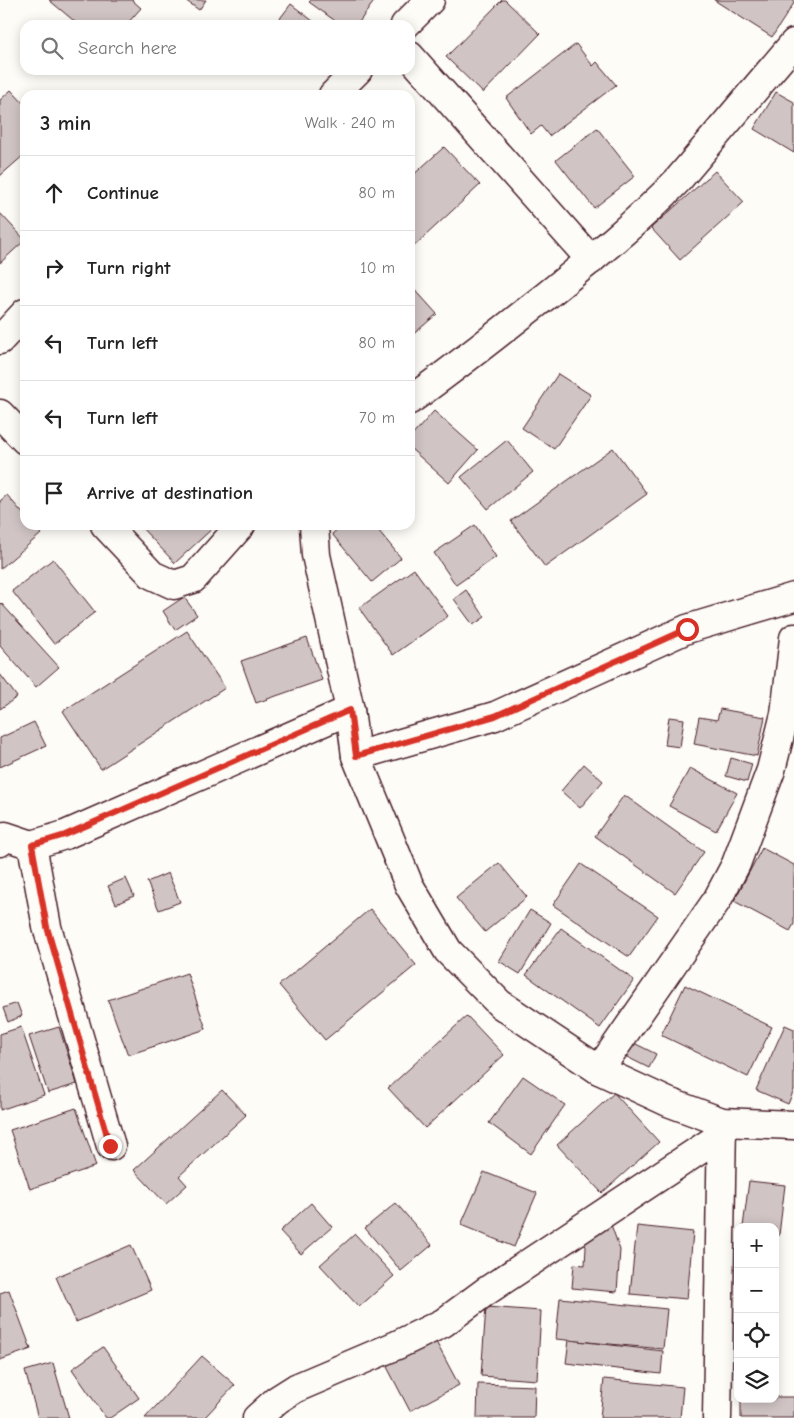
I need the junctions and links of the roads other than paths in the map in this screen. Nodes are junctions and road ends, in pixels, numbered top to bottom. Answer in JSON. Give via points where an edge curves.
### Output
{"nodes":[{"id":1,"x":430,"y":0,"type":"edge"},
{"id":2,"x":410,"y":20,"type":"edge"},
{"id":3,"x":794,"y":43,"type":"edge"},
{"id":4,"x":415,"y":62,"type":"edge"},
{"id":5,"x":353,"y":75,"type":"edge"},
{"id":6,"x":337,"y":90,"type":"edge"},
{"id":7,"x":591,"y":260,"type":"junction"},
{"id":8,"x":20,"y":318,"type":"edge"},
{"id":9,"x":0,"y":340,"type":"edge"},
{"id":10,"x":415,"y":396,"type":"edge"},
{"id":11,"x":0,"y":414,"type":"edge"},
{"id":12,"x":20,"y":435,"type":"edge"},
{"id":13,"x":110,"y":530,"type":"edge"},
{"id":14,"x":237,"y":530,"type":"edge"},
{"id":15,"x":314,"y":530,"type":"edge"},
{"id":16,"x":794,"y":597,"type":"edge"},
{"id":17,"x":794,"y":638,"type":"edge"},
{"id":18,"x":350,"y":710,"type":"junction"},
{"id":19,"x":356,"y":756,"type":"junction"},
{"id":20,"x":2,"y":836,"type":"edge"},
{"id":21,"x":32,"y":845,"type":"junction"},
{"id":22,"x":599,"y":1070,"type":"junction"},
{"id":23,"x":794,"y":1125,"type":"edge"},
{"id":24,"x":722,"y":1128,"type":"junction"},
{"id":25,"x":110,"y":1146,"type":"dead end"},
{"id":26,"x":257,"y":1418,"type":"edge"},
{"id":27,"x":717,"y":1418,"type":"edge"}],
"edges":[{"from":1,"to":2,"type":"street"},
{"from":3,"to":7,"type":"street","via":[[678,180]]},
{"from":4,"to":7,"type":"street"},
{"from":5,"to":6,"type":"street"},
{"from":7,"to":10,"type":"street"},
{"from":8,"to":9,"type":"street"},
{"from":11,"to":12,"type":"street"},
{"from":13,"to":14,"type":"street","via":[[152,575],[174,585],[193,579]]},
{"from":15,"to":18,"type":"street","via":[[316,555]]},
{"from":16,"to":19,"type":"street","via":[[687,629],[495,716]]},
{"from":17,"to":22,"type":"street","via":[[785,714],[776,751],[736,864],[717,900]]},
{"from":18,"to":19,"type":"street"},
{"from":18,"to":21,"type":"street","via":[[65,835]]},
{"from":19,"to":22,"type":"street","via":[[409,885],[448,951],[500,1004]]},
{"from":20,"to":21,"type":"street"},
{"from":21,"to":25,"type":"street","via":[[47,927]]},
{"from":22,"to":24,"type":"street"},
{"from":23,"to":24,"type":"street"},
{"from":24,"to":26,"type":"street","via":[[443,1323],[296,1388],[276,1400]]},
{"from":24,"to":27,"type":"street"}]}
